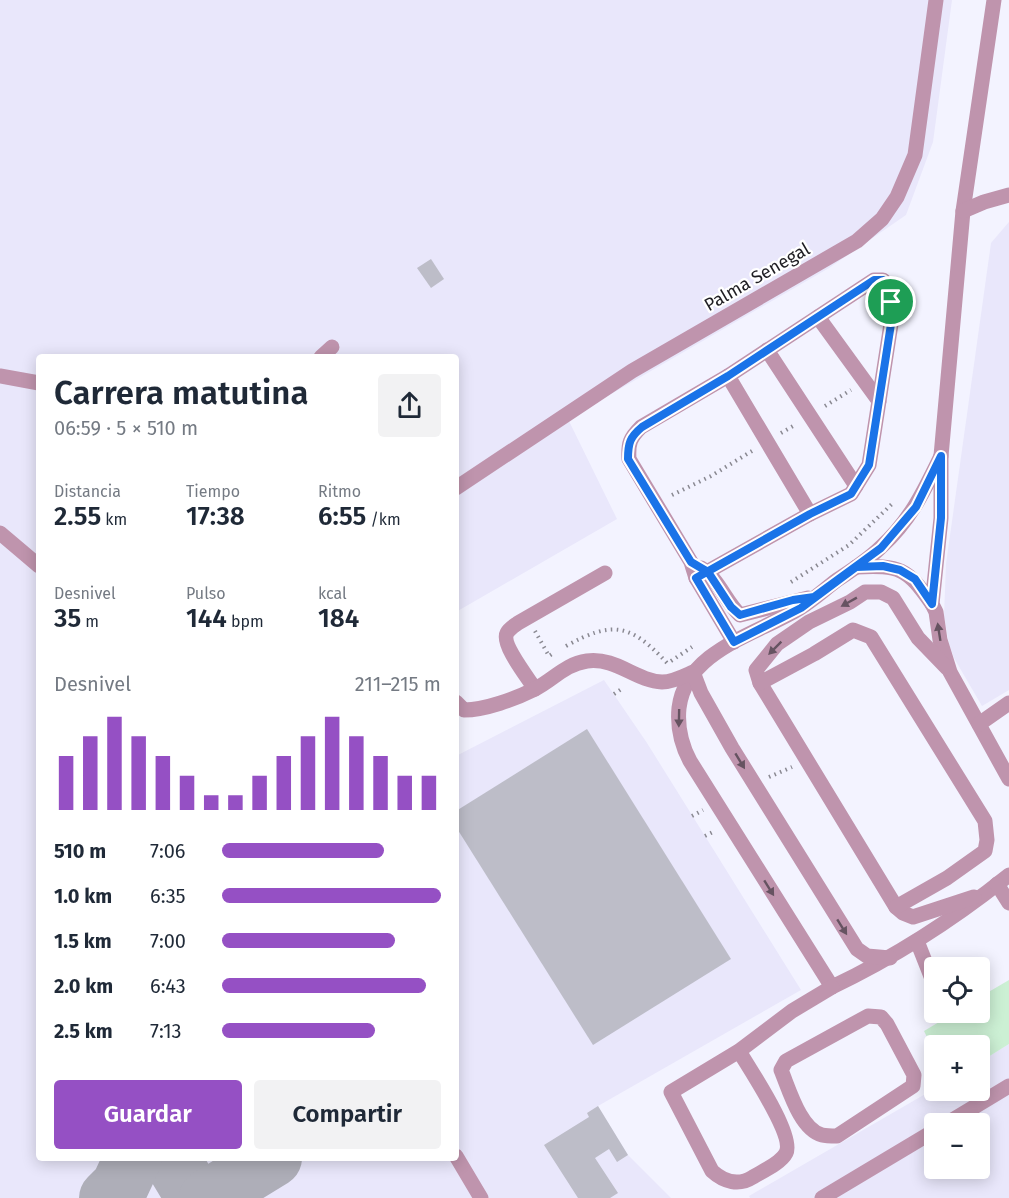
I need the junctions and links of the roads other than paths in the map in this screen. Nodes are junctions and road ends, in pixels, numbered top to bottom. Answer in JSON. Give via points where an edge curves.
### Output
{"nodes":[{"id":1,"x":936,"y":0,"type":"edge"},
{"id":2,"x":994,"y":0,"type":"edge"},
{"id":3,"x":1009,"y":195,"type":"edge"},
{"id":4,"x":963,"y":211,"type":"junction"},
{"id":5,"x":818,"y":317,"type":"junction"},
{"id":6,"x":767,"y":350,"type":"junction"},
{"id":7,"x":0,"y":376,"type":"edge"},
{"id":8,"x":728,"y":376,"type":"junction"},
{"id":9,"x":36,"y":382,"type":"edge"},
{"id":10,"x":879,"y":401,"type":"junction"},
{"id":11,"x":941,"y":456,"type":"junction"},
{"id":12,"x":459,"y":486,"type":"edge"},
{"id":13,"x":856,"y":486,"type":"junction"},
{"id":14,"x":810,"y":514,"type":"junction"},
{"id":15,"x":0,"y":533,"type":"edge"},
{"id":16,"x":36,"y":563,"type":"edge"},
{"id":17,"x":856,"y":567,"type":"junction"},
{"id":18,"x":605,"y":573,"type":"dead end"},
{"id":19,"x":702,"y":575,"type":"junction"},
{"id":20,"x":814,"y":597,"type":"junction"},
{"id":21,"x":932,"y":604,"type":"junction"},
{"id":22,"x":801,"y":608,"type":"junction"},
{"id":23,"x":809,"y":622,"type":"junction"},
{"id":24,"x":734,"y":642,"type":"junction"},
{"id":25,"x":693,"y":672,"type":"junction"},
{"id":26,"x":950,"y":672,"type":"junction"},
{"id":27,"x":760,"y":683,"type":"junction"},
{"id":28,"x":535,"y":689,"type":"junction"},
{"id":29,"x":1009,"y":703,"type":"edge"},
{"id":30,"x":459,"y":705,"type":"edge"},
{"id":31,"x":979,"y":724,"type":"junction"},
{"id":32,"x":1009,"y":779,"type":"edge"},
{"id":33,"x":998,"y":884,"type":"edge"},
{"id":34,"x":1009,"y":903,"type":"edge"},
{"id":35,"x":896,"y":907,"type":"junction"},
{"id":36,"x":917,"y":941,"type":"junction"},
{"id":37,"x":890,"y":958,"type":"junction"},
{"id":38,"x":924,"y":959,"type":"edge"},
{"id":39,"x":832,"y":987,"type":"junction"},
{"id":40,"x":739,"y":1051,"type":"junction"},
{"id":41,"x":1009,"y":1086,"type":"edge"},
{"id":42,"x":795,"y":1102,"type":"junction"},
{"id":43,"x":775,"y":1110,"type":"junction"},
{"id":44,"x":964,"y":1113,"type":"edge"},
{"id":45,"x":924,"y":1137,"type":"edge"},
{"id":46,"x":459,"y":1161,"type":"edge"},
{"id":47,"x":481,"y":1198,"type":"edge"},
{"id":48,"x":822,"y":1198,"type":"edge"}],
"edges":[{"from":1,"to":12,"type":"street","name":"Palma Senegal","via":[[915,155],[897,197],[882,219],[857,241],[632,371]]},
{"from":2,"to":4,"type":"street"},
{"from":3,"to":4,"type":"street"},
{"from":4,"to":11,"type":"street"},
{"from":5,"to":6,"type":"street"},
{"from":5,"to":10,"type":"street"},
{"from":5,"to":10,"type":"street","via":[[874,280],[883,280],[890,288],[891,324]]},
{"from":6,"to":8,"type":"street"},
{"from":6,"to":13,"type":"street"},
{"from":7,"to":9,"type":"street"},
{"from":8,"to":14,"type":"street"},
{"from":8,"to":19,"type":"street","via":[[642,427],[631,436],[628,445],[628,459]]},
{"from":10,"to":13,"type":"street","via":[[869,465]]},
{"from":11,"to":17,"type":"street","via":[[916,507],[881,548]]},
{"from":11,"to":21,"type":"street","via":[[941,518]]},
{"from":13,"to":14,"type":"street","via":[[851,494]]},
{"from":14,"to":19,"type":"street"},
{"from":15,"to":16,"type":"street"},
{"from":17,"to":20,"type":"street"},
{"from":17,"to":21,"type":"street","via":[[900,570],[915,579]]},
{"from":18,"to":28,"type":"street","via":[[508,631],[507,645]]},
{"from":19,"to":20,"type":"street","via":[[740,615]]},
{"from":19,"to":24,"type":"street"},
{"from":20,"to":22,"type":"street"},
{"from":26,"to":21,"type":"street","one_way":true},
{"from":22,"to":23,"type":"street"},
{"from":22,"to":24,"type":"street"},
{"from":26,"to":23,"type":"street","one_way":true,"via":[[918,638],[893,598],[881,592],[866,592]]},
{"from":23,"to":27,"type":"street","one_way":true,"via":[[777,644],[762,660],[756,670]]},
{"from":24,"to":25,"type":"street"},
{"from":25,"to":28,"type":"street","via":[[661,682],[611,662],[588,660],[568,666]]},
{"from":25,"to":37,"type":"street","one_way":true,"via":[[732,748],[857,949],[867,956]]},
{"from":25,"to":39,"type":"street","one_way":true,"via":[[684,687],[678,717],[683,748]]},
{"from":26,"to":31,"type":"street"},
{"from":27,"to":35,"type":"street"},
{"from":27,"to":35,"type":"street","via":[[853,630],[872,637],[985,821],[985,851]]},
{"from":28,"to":30,"type":"street","via":[[485,708],[464,710]]},
{"from":29,"to":31,"type":"street"},
{"from":31,"to":32,"type":"street"},
{"from":33,"to":34,"type":"street"},
{"from":33,"to":35,"type":"street","via":[[913,917]]},
{"from":33,"to":36,"type":"street"},
{"from":36,"to":37,"type":"street"},
{"from":36,"to":38,"type":"street"},
{"from":37,"to":39,"type":"street"},
{"from":39,"to":40,"type":"street"},
{"from":40,"to":43,"type":"street"},
{"from":40,"to":43,"type":"street","via":[[671,1092],[712,1171],[720,1179],[745,1182],[782,1158],[789,1143]]},
{"from":41,"to":44,"type":"street"},
{"from":42,"to":42,"type":"street","via":[[812,1130],[837,1136],[913,1086],[914,1075],[887,1024],[881,1017],[868,1016],[786,1061],[781,1070]]},
{"from":42,"to":43,"type":"street"},
{"from":45,"to":48,"type":"street"},
{"from":46,"to":47,"type":"street"}]}
